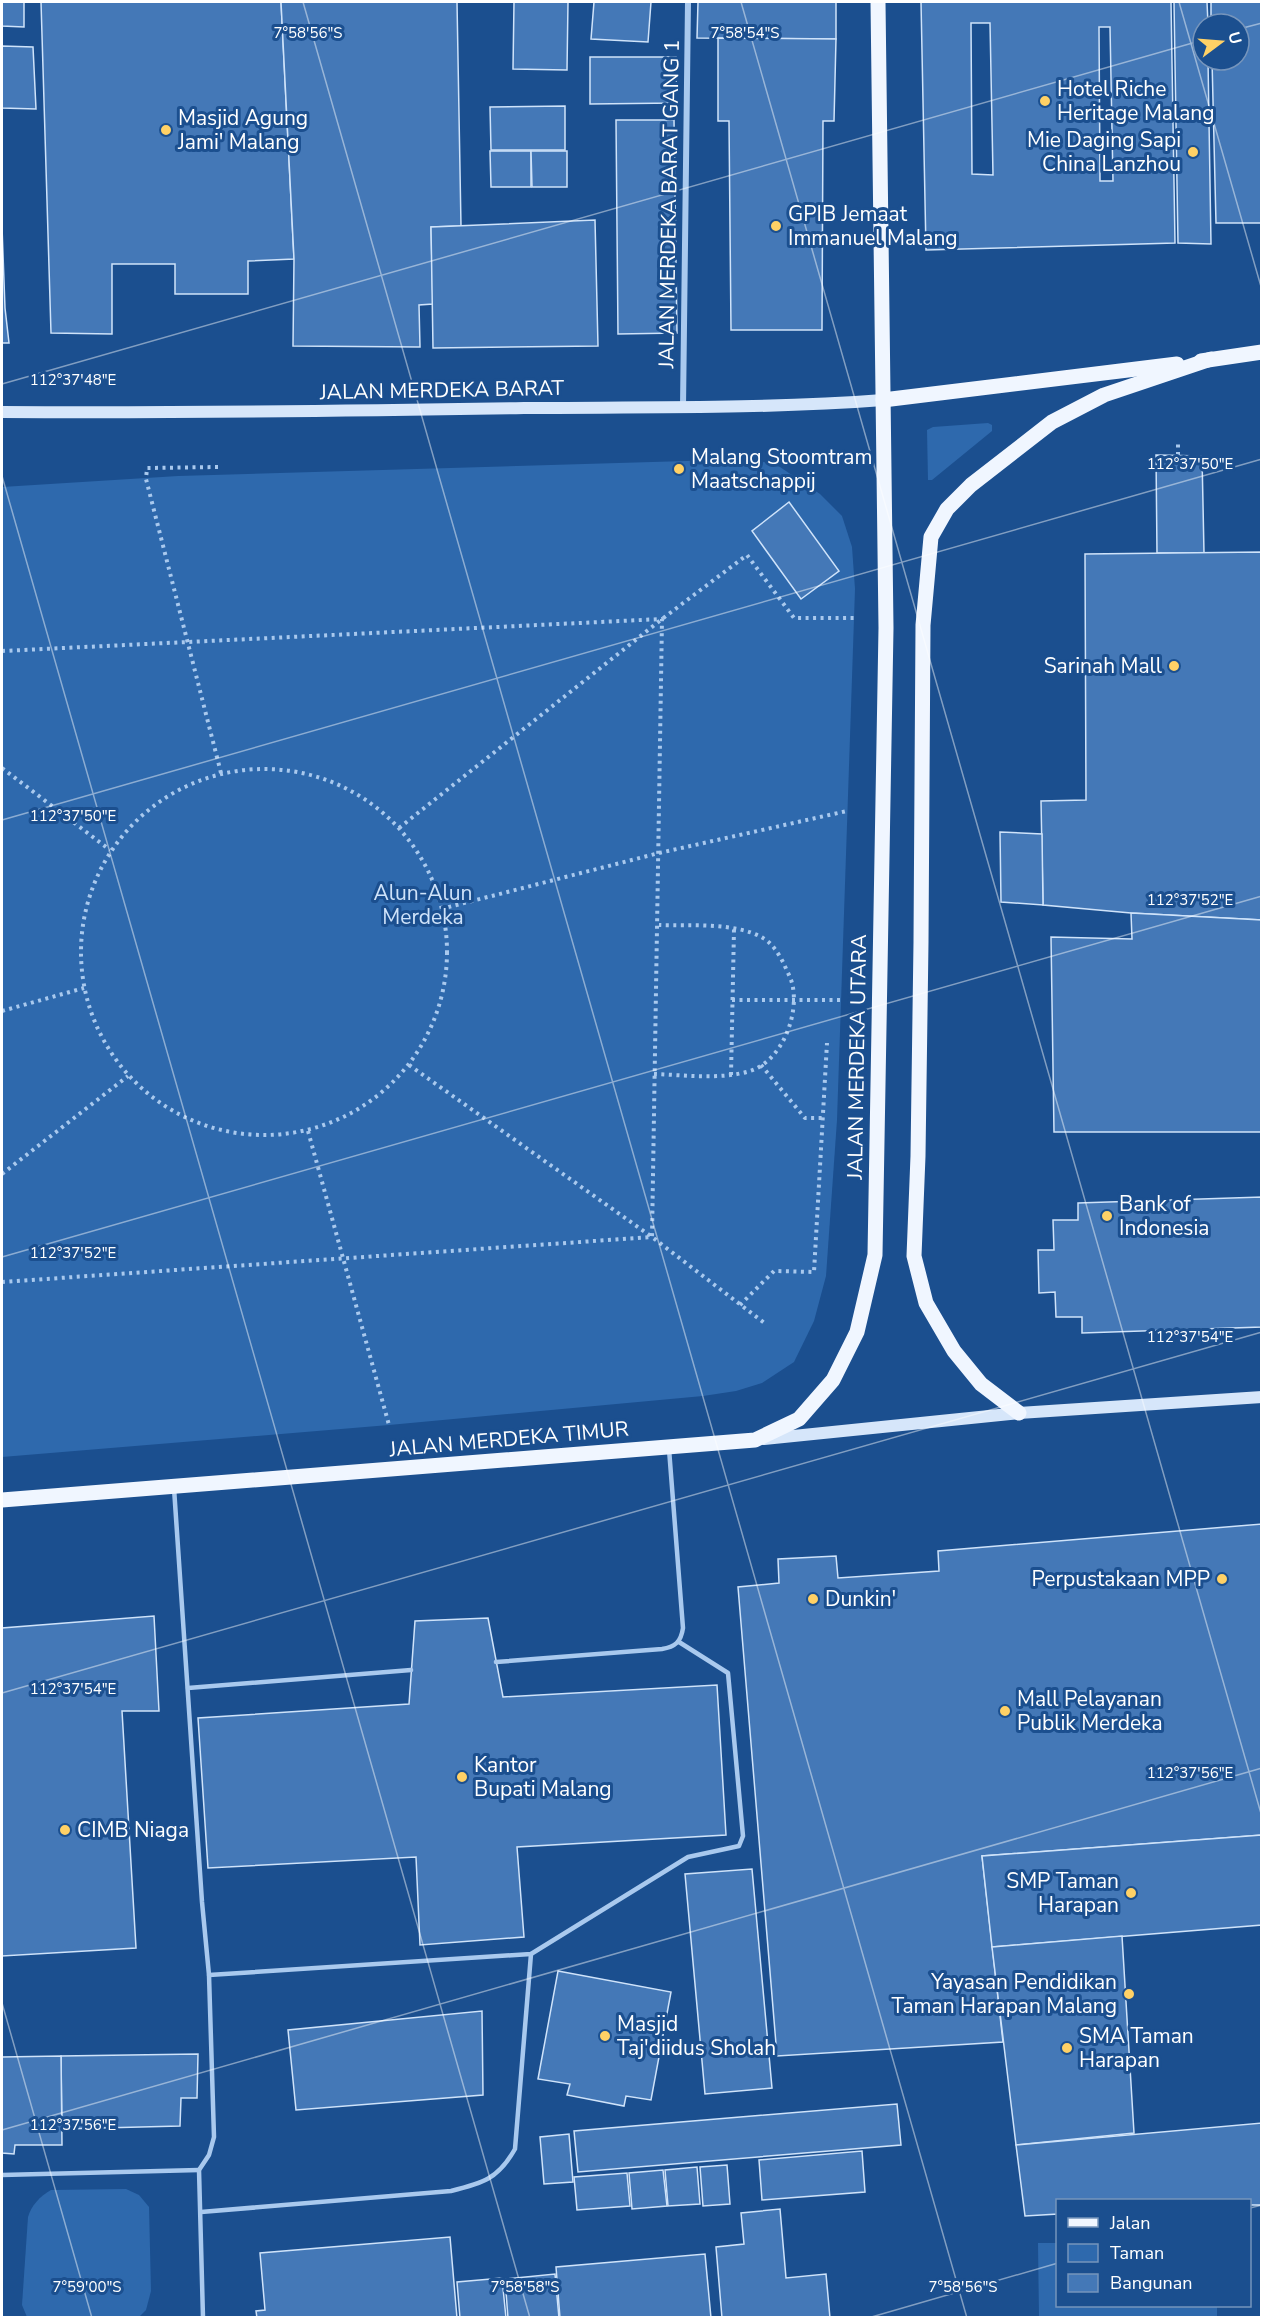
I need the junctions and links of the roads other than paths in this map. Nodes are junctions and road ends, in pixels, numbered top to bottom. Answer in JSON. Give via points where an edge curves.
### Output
{"nodes":[{"id":1,"x":688,"y":2,"type":"edge"},
{"id":2,"x":878,"y":2,"type":"edge"},
{"id":3,"x":1262,"y":352,"type":"edge"},
{"id":4,"x":1211,"y":359,"type":"junction"},
{"id":5,"x":883,"y":400,"type":"junction"},
{"id":6,"x":683,"y":407,"type":"junction"},
{"id":7,"x":2,"y":412,"type":"edge"},
{"id":8,"x":1262,"y":1397,"type":"edge"},
{"id":9,"x":1019,"y":1413,"type":"junction"},
{"id":10,"x":755,"y":1440,"type":"junction"},
{"id":11,"x":669,"y":1446,"type":"junction"},
{"id":12,"x":174,"y":1488,"type":"junction"},
{"id":13,"x":2,"y":1500,"type":"edge"},
{"id":14,"x":678,"y":1642,"type":"junction"},
{"id":15,"x":496,"y":1662,"type":"dead end"},
{"id":16,"x":411,"y":1670,"type":"dead end"},
{"id":17,"x":188,"y":1688,"type":"junction"},
{"id":18,"x":531,"y":1954,"type":"junction"},
{"id":19,"x":209,"y":1975,"type":"junction"},
{"id":20,"x":200,"y":2170,"type":"junction"},
{"id":21,"x":2,"y":2175,"type":"edge"},
{"id":22,"x":201,"y":2212,"type":"junction"},
{"id":23,"x":203,"y":2318,"type":"edge"}],
"edges":[{"from":1,"to":6,"type":"street","name":"JALAN MERDEKA BARAT GANG 1"},
{"from":2,"to":5,"type":"main road","name":"JALAN MERDEKA UTARA"},
{"from":3,"to":4,"type":"main road"},
{"from":4,"to":5,"type":"main road"},
{"from":4,"to":9,"type":"main road","via":[[1104,395],[1052,422],[971,485],[947,509],[930,537],[923,625],[921,978],[914,1256],[926,1303],[954,1351],[981,1384]]},
{"from":5,"to":6,"type":"main road","name":"JALAN MERDEKA BARAT","via":[[826,405]]},
{"from":5,"to":10,"type":"main road","name":"JALAN MERDEKA UTARA","via":[[886,628],[875,1255],[857,1332],[833,1380],[799,1419]]},
{"from":6,"to":7,"type":"main road","name":"JALAN MERDEKA BARAT"},
{"from":8,"to":9,"type":"main road","name":"JALAN MERDEKA TIMUR"},
{"from":9,"to":10,"type":"main road","name":"JALAN MERDEKA TIMUR"},
{"from":10,"to":11,"type":"main road","name":"JALAN MERDEKA TIMUR"},
{"from":11,"to":12,"type":"main road","name":"JALAN MERDEKA TIMUR"},
{"from":11,"to":14,"type":"lane","via":[[683,1628]]},
{"from":12,"to":13,"type":"main road","name":"JALAN MERDEKA TIMUR"},
{"from":12,"to":17,"type":"lane"},
{"from":14,"to":15,"type":"lane","via":[[662,1650]]},
{"from":14,"to":18,"type":"lane","via":[[728,1673],[743,1836],[739,1846],[688,1857]]},
{"from":16,"to":17,"type":"lane"},
{"from":17,"to":19,"type":"lane"},
{"from":18,"to":19,"type":"lane"},
{"from":18,"to":22,"type":"lane","via":[[515,2150],[504,2167],[481,2184],[451,2191]]},
{"from":19,"to":20,"type":"lane","via":[[214,2137]]},
{"from":20,"to":21,"type":"lane"},
{"from":20,"to":22,"type":"lane"},
{"from":22,"to":23,"type":"lane"}]}
